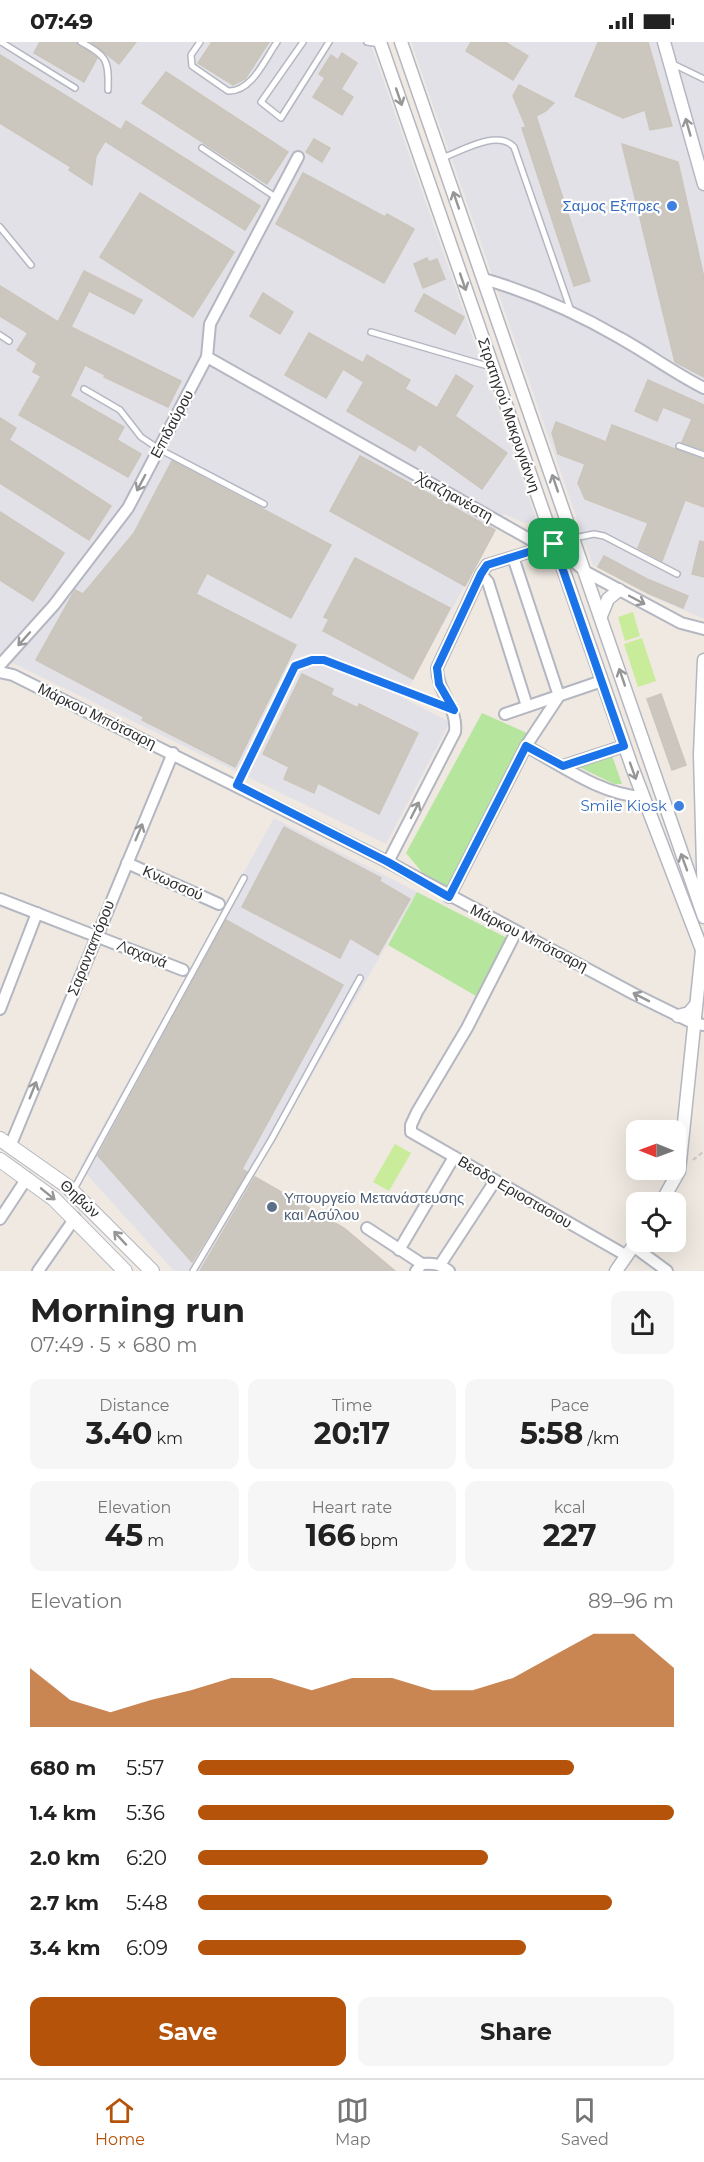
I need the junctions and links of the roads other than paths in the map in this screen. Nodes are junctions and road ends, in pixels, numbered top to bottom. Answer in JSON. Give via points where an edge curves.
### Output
{"nodes":[{"id":1,"x":1,"y":42,"type":"edge"},
{"id":2,"x":81,"y":42,"type":"edge"},
{"id":3,"x":200,"y":42,"type":"edge"},
{"id":4,"x":277,"y":42,"type":"edge"},
{"id":5,"x":303,"y":42,"type":"edge"},
{"id":6,"x":329,"y":42,"type":"edge"},
{"id":7,"x":367,"y":42,"type":"edge"},
{"id":8,"x":401,"y":42,"type":"edge"},
{"id":9,"x":664,"y":42,"type":"edge"},
{"id":10,"x":381,"y":43,"type":"edge"},
{"id":11,"x":670,"y":63,"type":"junction"},
{"id":12,"x":704,"y":79,"type":"edge"},
{"id":13,"x":75,"y":88,"type":"dead end"},
{"id":14,"x":108,"y":90,"type":"dead end"},
{"id":15,"x":202,"y":148,"type":"dead end"},
{"id":16,"x":699,"y":150,"type":"edge"},
{"id":17,"x":298,"y":157,"type":"dead end"},
{"id":18,"x":441,"y":158,"type":"junction"},
{"id":19,"x":704,"y":184,"type":"edge"},
{"id":20,"x":277,"y":198,"type":"junction"},
{"id":21,"x":0,"y":227,"type":"edge"},
{"id":22,"x":31,"y":265,"type":"dead end"},
{"id":23,"x":484,"y":279,"type":"junction"},
{"id":24,"x":572,"y":312,"type":"junction"},
{"id":25,"x":370,"y":332,"type":"dead end"},
{"id":26,"x":0,"y":335,"type":"edge"},
{"id":27,"x":9,"y":341,"type":"dead end"},
{"id":28,"x":207,"y":357,"type":"junction"},
{"id":29,"x":492,"y":368,"type":"junction"},
{"id":30,"x":704,"y":388,"type":"edge"},
{"id":31,"x":84,"y":389,"type":"dead end"},
{"id":32,"x":679,"y":446,"type":"dead end"},
{"id":33,"x":159,"y":449,"type":"junction"},
{"id":34,"x":704,"y":455,"type":"edge"},
{"id":35,"x":264,"y":504,"type":"dead end"},
{"id":36,"x":574,"y":538,"type":"junction"},
{"id":37,"x":554,"y":544,"type":"junction"},
{"id":38,"x":513,"y":557,"type":"junction"},
{"id":39,"x":586,"y":572,"type":"junction"},
{"id":40,"x":481,"y":574,"type":"junction"},
{"id":41,"x":677,"y":574,"type":"dead end"},
{"id":42,"x":619,"y":590,"type":"junction"},
{"id":43,"x":601,"y":616,"type":"junction"},
{"id":44,"x":704,"y":630,"type":"edge"},
{"id":45,"x":704,"y":660,"type":"edge"},
{"id":46,"x":0,"y":665,"type":"edge"},
{"id":47,"x":0,"y":672,"type":"edge"},
{"id":48,"x":602,"y":681,"type":"junction"},
{"id":49,"x":559,"y":696,"type":"junction"},
{"id":50,"x":527,"y":706,"type":"junction"},
{"id":51,"x":454,"y":710,"type":"junction"},
{"id":52,"x":505,"y":714,"type":"dead end"},
{"id":53,"x":526,"y":746,"type":"junction"},
{"id":54,"x":624,"y":746,"type":"junction"},
{"id":55,"x":173,"y":753,"type":"junction"},
{"id":56,"x":563,"y":766,"type":"junction"},
{"id":57,"x":237,"y":785,"type":"junction"},
{"id":58,"x":643,"y":797,"type":"junction"},
{"id":59,"x":388,"y":862,"type":"junction"},
{"id":60,"x":127,"y":863,"type":"junction"},
{"id":61,"x":244,"y":878,"type":"dead end"},
{"id":62,"x":449,"y":897,"type":"junction"},
{"id":63,"x":0,"y":899,"type":"edge"},
{"id":64,"x":219,"y":904,"type":"dead end"},
{"id":65,"x":704,"y":904,"type":"edge"},
{"id":66,"x":37,"y":913,"type":"junction"},
{"id":67,"x":704,"y":917,"type":"edge"},
{"id":68,"x":516,"y":932,"type":"junction"},
{"id":69,"x":96,"y":936,"type":"junction"},
{"id":70,"x":703,"y":951,"type":"edge"},
{"id":71,"x":183,"y":970,"type":"dead end"},
{"id":72,"x":360,"y":978,"type":"dead end"},
{"id":73,"x":695,"y":1006,"type":"junction"},
{"id":74,"x":0,"y":1009,"type":"edge"},
{"id":75,"x":678,"y":1016,"type":"junction"},
{"id":76,"x":699,"y":1024,"type":"edge"},
{"id":77,"x":5,"y":1141,"type":"edge"},
{"id":78,"x":454,"y":1157,"type":"junction"},
{"id":79,"x":0,"y":1160,"type":"edge"},
{"id":80,"x":27,"y":1178,"type":"junction"},
{"id":81,"x":495,"y":1181,"type":"junction"},
{"id":82,"x":73,"y":1191,"type":"junction"},
{"id":83,"x":667,"y":1192,"type":"edge"},
{"id":84,"x":75,"y":1218,"type":"junction"},
{"id":85,"x":0,"y":1219,"type":"edge"},
{"id":86,"x":367,"y":1228,"type":"dead end"},
{"id":87,"x":626,"y":1245,"type":"edge"},
{"id":88,"x":399,"y":1250,"type":"junction"},
{"id":89,"x":629,"y":1252,"type":"edge"},
{"id":90,"x":638,"y":1252,"type":"edge"},
{"id":91,"x":419,"y":1268,"type":"edge"},
{"id":92,"x":445,"y":1268,"type":"edge"},
{"id":93,"x":38,"y":1271,"type":"edge"},
{"id":94,"x":125,"y":1271,"type":"edge"},
{"id":95,"x":152,"y":1271,"type":"edge"},
{"id":96,"x":193,"y":1271,"type":"edge"},
{"id":97,"x":616,"y":1271,"type":"edge"},
{"id":98,"x":667,"y":1271,"type":"edge"}],
"edges":[{"from":1,"to":13,"type":"lane"},
{"from":2,"to":14,"type":"lane","via":[[104,57],[109,72]]},
{"from":3,"to":4,"type":"lane","via":[[191,55],[192,66],[228,91],[236,92],[246,86]]},
{"from":5,"to":6,"type":"lane","via":[[261,102],[281,118]]},
{"from":7,"to":10,"type":"lane"},
{"from":8,"to":18,"type":"street","name":"Στρατηγού Μακρυγιάννη"},
{"from":9,"to":11,"type":"street"},
{"from":10,"to":29,"type":"street","name":"Στρατηγού Μακρυγιάννη","one_way":true},
{"from":11,"to":12,"type":"lane"},
{"from":16,"to":11,"type":"street","one_way":true},
{"from":15,"to":20,"type":"lane"},
{"from":16,"to":19,"type":"street"},
{"from":17,"to":20,"type":"street","name":"Επιδαύρου"},
{"from":23,"to":18,"type":"street","name":"Στρατηγού Μακρυγιάννη","one_way":true},
{"from":18,"to":24,"type":"lane","via":[[495,139],[514,147]]},
{"from":20,"to":28,"type":"street","name":"Επιδαύρου","via":[[210,324]]},
{"from":21,"to":22,"type":"lane"},
{"from":23,"to":24,"type":"street"},
{"from":36,"to":23,"type":"street","name":"Στρατηγού Μακρυγιάννη","one_way":true},
{"from":24,"to":30,"type":"street"},
{"from":25,"to":29,"type":"lane"},
{"from":26,"to":27,"type":"lane"},
{"from":28,"to":33,"type":"street","name":"Επιδαύρου"},
{"from":28,"to":37,"type":"street","name":"Χατζηανέστη","via":[[531,540]]},
{"from":29,"to":37,"type":"street","name":"Στρατηγού Μακρυγιάννη"},
{"from":31,"to":33,"type":"lane","via":[[120,410],[141,437]]},
{"from":32,"to":34,"type":"lane"},
{"from":33,"to":35,"type":"lane"},
{"from":33,"to":46,"type":"street","name":"Επιδαύρου","one_way":true,"via":[[125,512],[54,605]]},
{"from":36,"to":37,"type":"street"},
{"from":36,"to":39,"type":"street","name":"Στρατηγού Μακρυγιάννη"},
{"from":36,"to":41,"type":"lane","via":[[599,534]]},
{"from":37,"to":38,"type":"street"},
{"from":37,"to":39,"type":"street","name":"Χατζηανέστη"},
{"from":37,"to":48,"type":"street","name":"Στρατηγού Μακρυγιάννη"},
{"from":38,"to":40,"type":"street","via":[[487,565]]},
{"from":38,"to":49,"type":"street"},
{"from":39,"to":42,"type":"street","name":"Χατζηανέστη"},
{"from":39,"to":43,"type":"street","name":"Στρατηγού Μακρυγιάννη"},
{"from":40,"to":50,"type":"street","via":[[488,582]]},
{"from":40,"to":51,"type":"street","via":[[437,668],[439,684]]},
{"from":42,"to":43,"type":"street","via":[[608,599]]},
{"from":42,"to":44,"type":"street","name":"Χατζηανέστη","one_way":true,"via":[[681,623]]},
{"from":67,"to":43,"type":"street","name":"Στρατηγού Μακρυγιάννη","one_way":true},
{"from":45,"to":65,"type":"street","via":[[700,754]]},
{"from":47,"to":55,"type":"street","name":"Μάρκου Μπότσαρη"},
{"from":48,"to":49,"type":"street"},
{"from":48,"to":54,"type":"street","name":"Στρατηγού Μακρυγιάννη"},
{"from":49,"to":50,"type":"street"},
{"from":49,"to":53,"type":"street"},
{"from":50,"to":52,"type":"street"},
{"from":51,"to":57,"type":"lane","via":[[324,660],[302,662],[295,666]]},
{"from":59,"to":51,"type":"street","one_way":true,"via":[[455,732]]},
{"from":53,"to":56,"type":"street"},
{"from":53,"to":62,"type":"street"},
{"from":54,"to":56,"type":"street"},
{"from":54,"to":58,"type":"street","name":"Στρατηγού Μακρυγιάννη","one_way":true},
{"from":55,"to":57,"type":"street","name":"Μάρκου Μπότσαρη"},
{"from":60,"to":55,"type":"street","name":"Σαρανταπόρου","one_way":true},
{"from":56,"to":58,"type":"street","via":[[618,794]]},
{"from":57,"to":59,"type":"street","name":"Μάρκου Μπότσαρη"},
{"from":58,"to":70,"type":"street","name":"Στρατηγού Μακρυγιάννη"},
{"from":59,"to":62,"type":"street","name":"Μάρκου Μπότσαρη"},
{"from":60,"to":64,"type":"street","name":"Κνωσσού"},
{"from":60,"to":69,"type":"street","name":"Σαρανταπόρου"},
{"from":61,"to":82,"type":"lane"},
{"from":62,"to":68,"type":"street","name":"Μάρκου Μπότσαρη"},
{"from":63,"to":66,"type":"street","name":"Λαχανά"},
{"from":66,"to":69,"type":"street","name":"Λαχανά"},
{"from":66,"to":74,"type":"street"},
{"from":75,"to":68,"type":"street","name":"Μάρκου Μπότσαρη","one_way":true},
{"from":68,"to":78,"type":"street","name":"Βεοδο Εριοστασιου","via":[[411,1125],[416,1137]]},
{"from":69,"to":71,"type":"street","name":"Λαχανά"},
{"from":77,"to":69,"type":"street","name":"Σαρανταπόρου","one_way":true},
{"from":70,"to":73,"type":"street"},
{"from":72,"to":96,"type":"lane"},
{"from":73,"to":75,"type":"street"},
{"from":73,"to":76,"type":"street"},
{"from":75,"to":76,"type":"street","name":"Μάρκου Μπότσαρη"},
{"from":76,"to":83,"type":"street","via":[[679,1171]]},
{"from":77,"to":82,"type":"main road","name":"Θηβών"},
{"from":78,"to":81,"type":"street","name":"Βεοδο Εριοστασιου"},
{"from":78,"to":88,"type":"street"},
{"from":79,"to":80,"type":"main road","name":"Θηβών"},
{"from":80,"to":84,"type":"main road","name":"Θηβών","one_way":true},
{"from":80,"to":85,"type":"street"},
{"from":81,"to":87,"type":"street","name":"Βεοδο Εριοστασιου"},
{"from":81,"to":92,"type":"street"},
{"from":95,"to":82,"type":"main road","name":"Θηβών","one_way":true},
{"from":84,"to":93,"type":"street"},
{"from":84,"to":94,"type":"main road","name":"Θηβών"},
{"from":86,"to":88,"type":"street"},
{"from":88,"to":91,"type":"street"},
{"from":89,"to":97,"type":"street"},
{"from":90,"to":98,"type":"street","name":"Βεοδο Εριοστασιου"},
{"from":91,"to":92,"type":"street"}]}
